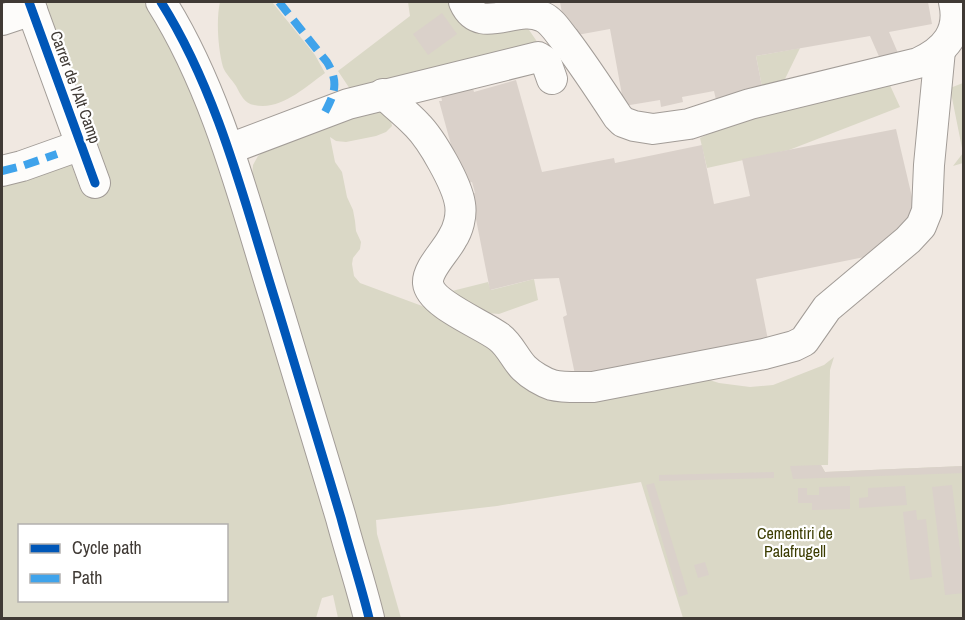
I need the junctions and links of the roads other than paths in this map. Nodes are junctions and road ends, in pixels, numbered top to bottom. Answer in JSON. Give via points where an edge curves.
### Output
{"nodes":[{"id":1,"x":161,"y":2,"type":"edge"},
{"id":2,"x":464,"y":2,"type":"edge"},
{"id":3,"x":954,"y":2,"type":"edge"},
{"id":4,"x":31,"y":6,"type":"edge"},
{"id":5,"x":2,"y":20,"type":"edge"},
{"id":6,"x":940,"y":50,"type":"junction"},
{"id":7,"x":552,"y":79,"type":"dead end"},
{"id":8,"x":383,"y":94,"type":"junction"},
{"id":9,"x":81,"y":145,"type":"junction"},
{"id":10,"x":229,"y":149,"type":"junction"},
{"id":11,"x":2,"y":171,"type":"edge"},
{"id":12,"x":95,"y":183,"type":"dead end"},
{"id":13,"x":369,"y":618,"type":"edge"}],
"edges":[{"from":1,"to":10,"type":"street","via":[[188,50]]},
{"from":2,"to":6,"type":"street","via":[[472,15],[480,19],[524,13],[544,17],[583,64],[618,117],[634,126],[653,129],[689,124],[750,104],[918,63]]},
{"from":3,"to":6,"type":"street","via":[[954,32]]},
{"from":4,"to":5,"type":"street"},
{"from":4,"to":9,"type":"street","name":"Carrer de l'Alt Camp"},
{"from":6,"to":8,"type":"street","via":[[927,211],[921,226],[908,240],[827,308],[804,340],[794,346],[593,387],[551,384],[537,377],[524,369],[499,337],[432,294],[430,272],[453,238],[460,204],[432,144],[418,125]]},
{"from":7,"to":8,"type":"street","via":[[546,62],[538,57]]},
{"from":8,"to":10,"type":"street"},
{"from":9,"to":11,"type":"street"},
{"from":9,"to":12,"type":"street","name":"Carrer de l'Alt Camp"},
{"from":10,"to":13,"type":"street"}]}
